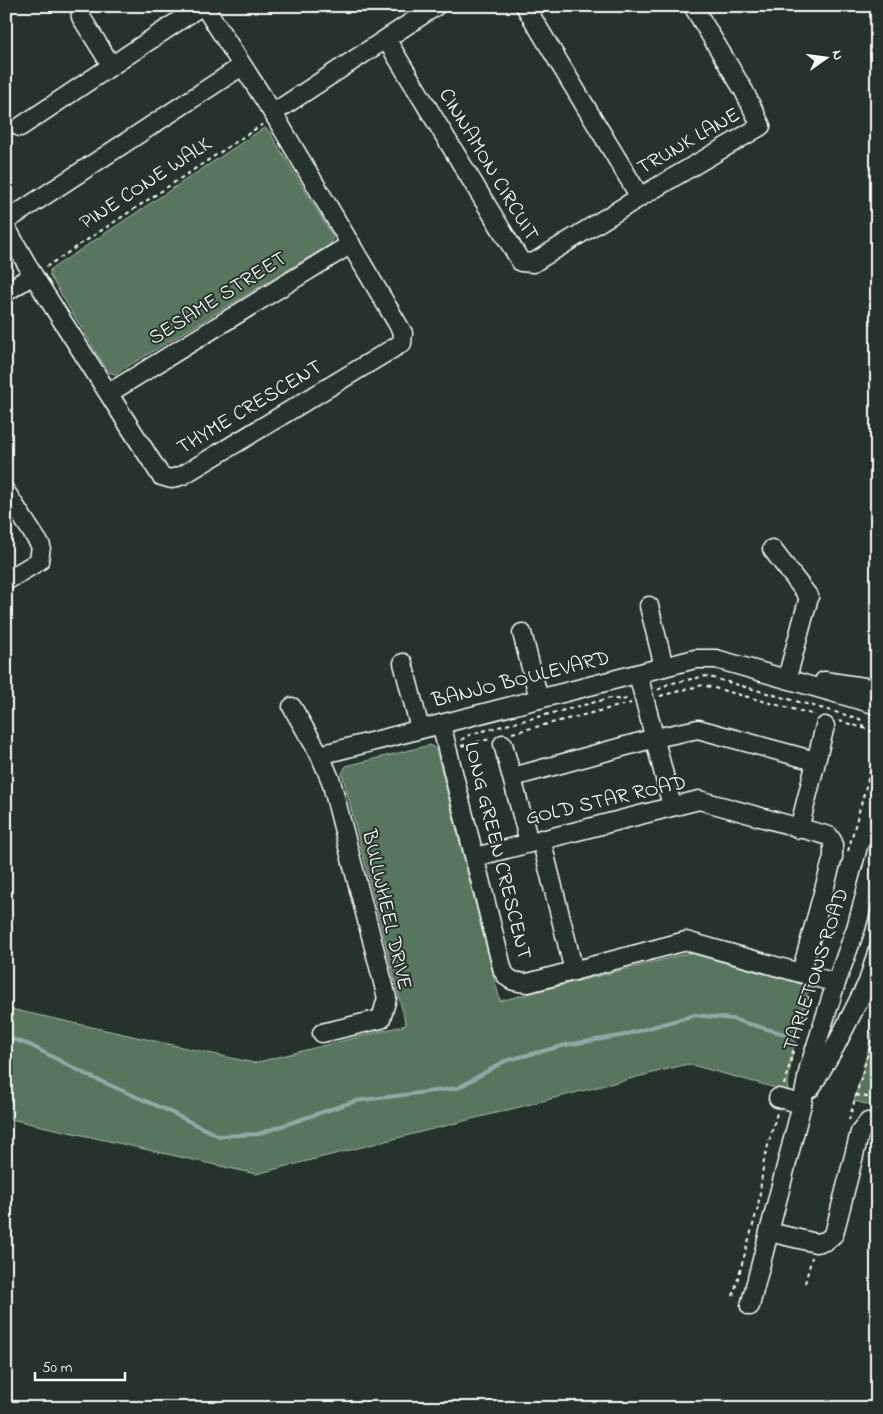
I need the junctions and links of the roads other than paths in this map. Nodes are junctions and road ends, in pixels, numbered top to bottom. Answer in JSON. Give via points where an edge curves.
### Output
{"nodes":[{"id":1,"x":80,"y":6,"type":"edge"},
{"id":2,"x":202,"y":6,"type":"edge"},
{"id":3,"x":436,"y":6,"type":"edge"},
{"id":4,"x":525,"y":6,"type":"edge"},
{"id":5,"x":693,"y":6,"type":"edge"},
{"id":6,"x":386,"y":39,"type":"junction"},
{"id":7,"x":111,"y":65,"type":"junction"},
{"id":8,"x":242,"y":66,"type":"junction"},
{"id":9,"x":273,"y":113,"type":"junction"},
{"id":10,"x":20,"y":127,"type":"dead end"},
{"id":11,"x":640,"y":197,"type":"junction"},
{"id":12,"x":351,"y":244,"type":"junction"},
{"id":13,"x":33,"y":275,"type":"junction"},
{"id":14,"x":6,"y":292,"type":"edge"},
{"id":15,"x":109,"y":393,"type":"junction"},
{"id":16,"x":6,"y":492,"type":"edge"},
{"id":17,"x":772,"y":549,"type":"dead end"},
{"id":18,"x":6,"y":581,"type":"edge"},
{"id":19,"x":649,"y":606,"type":"dead end"},
{"id":20,"x":522,"y":633,"type":"dead end"},
{"id":21,"x":664,"y":667,"type":"junction"},
{"id":22,"x":399,"y":670,"type":"dead end"},
{"id":23,"x":638,"y":674,"type":"junction"},
{"id":24,"x":786,"y":678,"type":"junction"},
{"id":25,"x":877,"y":689,"type":"edge"},
{"id":26,"x":539,"y":699,"type":"junction"},
{"id":27,"x":877,"y":705,"type":"edge"},
{"id":28,"x":292,"y":707,"type":"dead end"},
{"id":29,"x":441,"y":724,"type":"junction"},
{"id":30,"x":825,"y":726,"type":"dead end"},
{"id":31,"x":420,"y":729,"type":"junction"},
{"id":32,"x":655,"y":738,"type":"junction"},
{"id":33,"x":503,"y":744,"type":"dead end"},
{"id":34,"x":320,"y":755,"type":"junction"},
{"id":35,"x":815,"y":761,"type":"junction"},
{"id":36,"x":513,"y":777,"type":"junction"},
{"id":37,"x":672,"y":806,"type":"junction"},
{"id":38,"x":799,"y":829,"type":"junction"},
{"id":39,"x":535,"y":841,"type":"junction"},
{"id":40,"x":877,"y":851,"type":"edge"},
{"id":41,"x":475,"y":857,"type":"junction"},
{"id":42,"x":877,"y":952,"type":"edge"},
{"id":43,"x":574,"y":971,"type":"junction"},
{"id":44,"x":807,"y":975,"type":"junction"},
{"id":45,"x":836,"y":983,"type":"junction"},
{"id":46,"x":872,"y":983,"type":"edge"},
{"id":47,"x":322,"y":1033,"type":"dead end"},
{"id":48,"x":779,"y":1098,"type":"road end"},
{"id":49,"x":802,"y":1104,"type":"junction"},
{"id":50,"x":877,"y":1123,"type":"edge"},
{"id":51,"x":769,"y":1232,"type":"junction"},
{"id":52,"x":750,"y":1306,"type":"dead end"}],
"edges":[{"from":1,"to":7,"type":"street","via":[[81,17]]},
{"from":2,"to":7,"type":"street"},
{"from":2,"to":8,"type":"street","name":"THYME CRESCENT"},
{"from":3,"to":6,"type":"street"},
{"from":4,"to":11,"type":"street"},
{"from":5,"to":11,"type":"street","name":"TRUNK LANE","via":[[761,126]]},
{"from":6,"to":9,"type":"street"},
{"from":6,"to":11,"type":"street","name":"CINNAMON CIRCUIT","via":[[521,262],[533,263]]},
{"from":7,"to":10,"type":"street"},
{"from":8,"to":9,"type":"street","name":"THYME CRESCENT"},
{"from":8,"to":13,"type":"street","name":"THYME CRESCENT","via":[[6,221]]},
{"from":9,"to":12,"type":"street","name":"THYME CRESCENT"},
{"from":12,"to":15,"type":"street","name":"SESAME STREET"},
{"from":12,"to":15,"type":"street","name":"THYME CRESCENT","via":[[397,322],[402,343],[172,479],[161,476]]},
{"from":13,"to":14,"type":"street"},
{"from":13,"to":15,"type":"street","name":"THYME CRESCENT"},
{"from":16,"to":18,"type":"street","via":[[40,546],[39,561]]},
{"from":17,"to":24,"type":"street","via":[[809,597]]},
{"from":19,"to":21,"type":"street"},
{"from":20,"to":26,"type":"street"},
{"from":21,"to":23,"type":"street","name":"BANJO BOULEVARD"},
{"from":21,"to":24,"type":"street","name":"BANJO BOULEVARD","via":[[695,659],[716,658]]},
{"from":22,"to":31,"type":"street"},
{"from":23,"to":26,"type":"street","name":"BANJO BOULEVARD"},
{"from":23,"to":32,"type":"street"},
{"from":24,"to":25,"type":"street","name":"BANJO BOULEVARD"},
{"from":24,"to":27,"type":"street","name":"BANJO BOULEVARD"},
{"from":26,"to":29,"type":"street","name":"BANJO BOULEVARD"},
{"from":28,"to":34,"type":"street"},
{"from":29,"to":31,"type":"street","name":"BANJO BOULEVARD"},
{"from":29,"to":41,"type":"street","name":"LONG GREEN CRESCENT"},
{"from":30,"to":35,"type":"street"},
{"from":31,"to":34,"type":"street","name":"BANJO BOULEVARD"},
{"from":32,"to":35,"type":"street","via":[[698,729]]},
{"from":32,"to":36,"type":"street"},
{"from":32,"to":37,"type":"street"},
{"from":33,"to":36,"type":"street"},
{"from":34,"to":47,"type":"street","name":"BULLWHEEL DRIVE","via":[[331,781],[387,998],[381,1019]]},
{"from":35,"to":38,"type":"street"},
{"from":36,"to":39,"type":"street"},
{"from":37,"to":38,"type":"street","name":"GOLD STAR ROAD","via":[[699,800]]},
{"from":37,"to":39,"type":"street","name":"GOLD STAR ROAD"},
{"from":38,"to":44,"type":"street","name":"GOLD STAR ROAD","via":[[829,836],[833,842],[833,857]]},
{"from":39,"to":41,"type":"street","name":"GOLD STAR ROAD"},
{"from":39,"to":43,"type":"street"},
{"from":40,"to":45,"type":"street","name":"TARLETONS ROAD","via":[[856,928]]},
{"from":41,"to":43,"type":"street","name":"LONG GREEN CRESCENT","via":[[507,978],[528,983]]},
{"from":42,"to":46,"type":"street","name":"TARLETONS ROAD"},
{"from":43,"to":44,"type":"street","name":"LONG GREEN CRESCENT","via":[[686,942]]},
{"from":44,"to":45,"type":"street","name":"LONG GREEN CRESCENT"},
{"from":45,"to":49,"type":"street","name":"TARLETONS ROAD","via":[[809,1068]]},
{"from":46,"to":49,"type":"street","name":"TARLETONS ROAD"},
{"from":48,"to":49,"type":"street"},
{"from":49,"to":51,"type":"street","name":"TARLETONS ROAD"},
{"from":50,"to":51,"type":"street","via":[[868,1122],[860,1132],[834,1234],[826,1241],[816,1243]]},
{"from":51,"to":52,"type":"street","name":"TARLETONS ROAD"}]}
